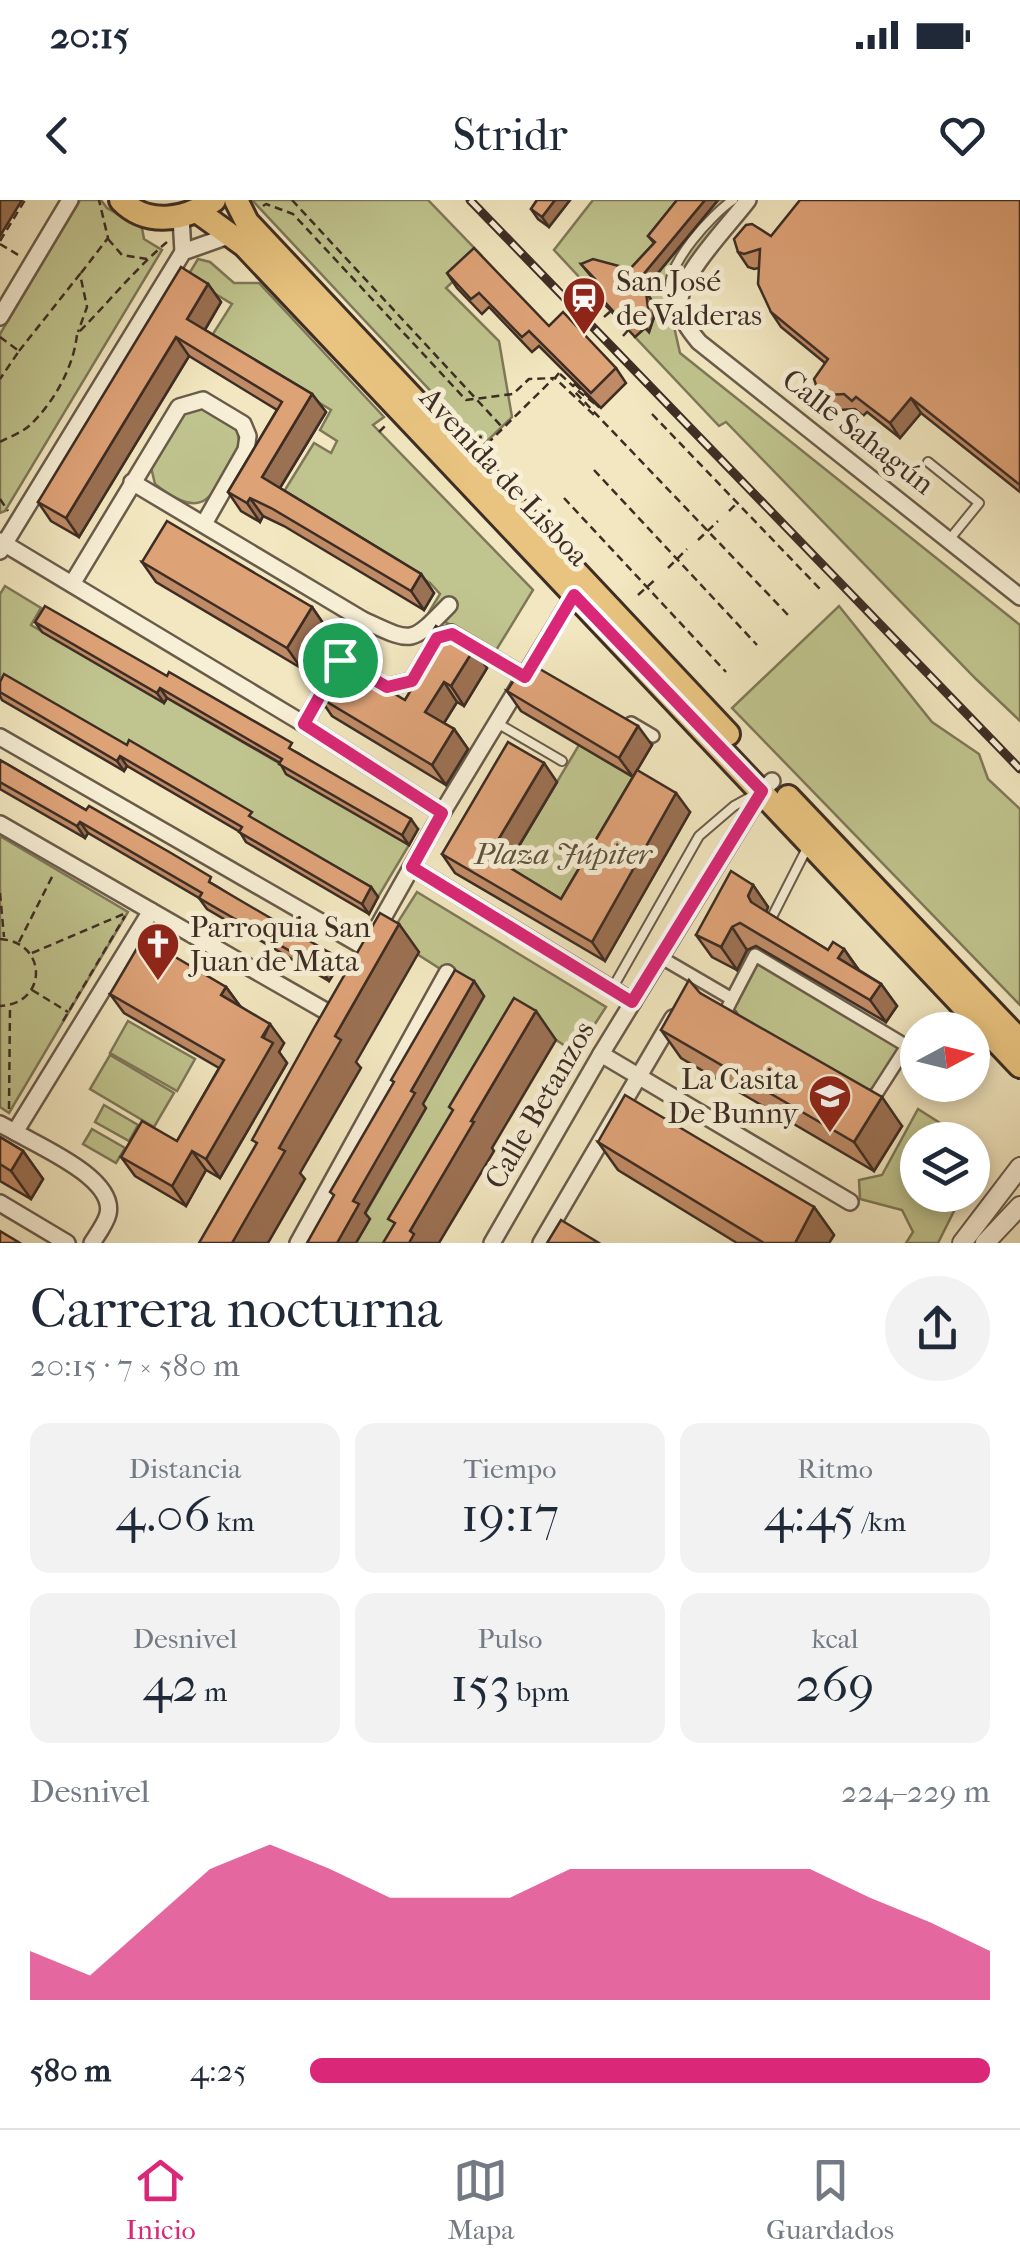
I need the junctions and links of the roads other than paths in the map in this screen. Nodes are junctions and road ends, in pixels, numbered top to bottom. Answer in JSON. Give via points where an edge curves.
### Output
{"nodes":[{"id":1,"x":120,"y":200,"type":"edge"},
{"id":2,"x":236,"y":200,"type":"edge"},
{"id":3,"x":734,"y":200,"type":"edge"},
{"id":4,"x":748,"y":200,"type":"edge"},
{"id":5,"x":68,"y":202,"type":"edge"},
{"id":6,"x":197,"y":209,"type":"edge"},
{"id":7,"x":239,"y":228,"type":"junction"},
{"id":8,"x":183,"y":252,"type":"junction"},
{"id":9,"x":682,"y":316,"type":"junction"},
{"id":10,"x":0,"y":317,"type":"edge"},
{"id":11,"x":928,"y":462,"type":"dead end"},
{"id":12,"x":132,"y":482,"type":"junction"},
{"id":13,"x":205,"y":522,"type":"junction"},
{"id":14,"x":949,"y":540,"type":"junction"},
{"id":15,"x":2,"y":545,"type":"edge"},
{"id":16,"x":72,"y":584,"type":"junction"},
{"id":17,"x":574,"y":595,"type":"junction"},
{"id":18,"x":1020,"y":597,"type":"edge"},
{"id":19,"x":449,"y":605,"type":"dead end"},
{"id":20,"x":363,"y":620,"type":"junction"},
{"id":21,"x":340,"y":660,"type":"junction"},
{"id":22,"x":529,"y":671,"type":"junction"},
{"id":23,"x":547,"y":674,"type":"edge"},
{"id":24,"x":623,"y":718,"type":"edge"},
{"id":25,"x":497,"y":723,"type":"junction"},
{"id":26,"x":304,"y":724,"type":"junction"},
{"id":27,"x":653,"y":736,"type":"dead end"},
{"id":28,"x":0,"y":737,"type":"edge"},
{"id":29,"x":562,"y":761,"type":"dead end"},
{"id":30,"x":767,"y":786,"type":"junction"},
{"id":31,"x":442,"y":813,"type":"junction"},
{"id":32,"x":0,"y":824,"type":"edge"},
{"id":33,"x":810,"y":844,"type":"junction"},
{"id":34,"x":412,"y":867,"type":"junction"},
{"id":35,"x":151,"y":911,"type":"junction"},
{"id":36,"x":771,"y":919,"type":"edge"},
{"id":37,"x":366,"y":948,"type":"junction"},
{"id":38,"x":660,"y":956,"type":"junction"},
{"id":39,"x":356,"y":964,"type":"edge"},
{"id":40,"x":949,"y":966,"type":"junction"},
{"id":41,"x":447,"y":974,"type":"edge"},
{"id":42,"x":612,"y":988,"type":"junction"},
{"id":43,"x":338,"y":996,"type":"edge"},
{"id":44,"x":685,"y":997,"type":"edge"},
{"id":45,"x":732,"y":999,"type":"junction"},
{"id":46,"x":632,"y":1002,"type":"junction"},
{"id":47,"x":742,"y":1022,"type":"edge"},
{"id":48,"x":1020,"y":1025,"type":"edge"},
{"id":49,"x":1020,"y":1040,"type":"edge"},
{"id":50,"x":601,"y":1054,"type":"junction"},
{"id":51,"x":1020,"y":1066,"type":"edge"},
{"id":52,"x":639,"y":1077,"type":"junction"},
{"id":53,"x":856,"y":1089,"type":"edge"},
{"id":54,"x":4,"y":1118,"type":"edge"},
{"id":55,"x":16,"y":1132,"type":"junction"},
{"id":56,"x":1020,"y":1167,"type":"edge"},
{"id":57,"x":850,"y":1202,"type":"dead end"},
{"id":58,"x":0,"y":1203,"type":"edge"},
{"id":59,"x":1020,"y":1206,"type":"edge"},
{"id":60,"x":67,"y":1243,"type":"edge"},
{"id":61,"x":92,"y":1243,"type":"edge"},
{"id":62,"x":298,"y":1243,"type":"edge"},
{"id":63,"x":492,"y":1243,"type":"edge"},
{"id":64,"x":541,"y":1243,"type":"edge"},
{"id":65,"x":962,"y":1243,"type":"edge"},
{"id":66,"x":984,"y":1243,"type":"edge"}],
"edges":[{"from":1,"to":6,"type":"main road","via":[[152,218]]},
{"from":2,"to":7,"type":"main road","name":"Avenida de Lisboa"},
{"from":3,"to":9,"type":"lane","via":[[674,268],[670,291]]},
{"from":4,"to":9,"type":"street","via":[[684,287]]},
{"from":5,"to":10,"type":"street"},
{"from":6,"to":7,"type":"main road","name":"Avenida de Lisboa"},
{"from":6,"to":8,"type":"street"},
{"from":7,"to":8,"type":"street"},
{"from":7,"to":17,"type":"main road","name":"Avenida de Lisboa"},
{"from":7,"to":30,"type":"main road","name":"Avenida de Lisboa"},
{"from":8,"to":15,"type":"street"},
{"from":9,"to":14,"type":"street","name":"Calle Sahagún","via":[[699,342]]},
{"from":11,"to":14,"type":"lane","via":[[979,502]]},
{"from":12,"to":13,"type":"street"},
{"from":12,"to":13,"type":"street","via":[[178,407],[203,400],[243,424],[248,436]]},
{"from":12,"to":16,"type":"street"},
{"from":13,"to":20,"type":"street"},
{"from":14,"to":18,"type":"street","name":"Calle Sahagún"},
{"from":15,"to":16,"type":"street"},
{"from":16,"to":26,"type":"street"},
{"from":17,"to":22,"type":"street"},
{"from":17,"to":30,"type":"main road","name":"Avenida de Lisboa"},
{"from":19,"to":20,"type":"street","via":[[419,635],[404,638]]},
{"from":20,"to":21,"type":"street"},
{"from":21,"to":22,"type":"street","via":[[387,687],[412,681],[437,638],[452,634]]},
{"from":21,"to":26,"type":"street"},
{"from":22,"to":23,"type":"street"},
{"from":22,"to":25,"type":"street"},
{"from":24,"to":27,"type":"street"},
{"from":25,"to":29,"type":"lane"},
{"from":25,"to":31,"type":"street"},
{"from":26,"to":31,"type":"street"},
{"from":28,"to":37,"type":"street"},
{"from":30,"to":33,"type":"main road","name":"Avenida de Lisboa"},
{"from":30,"to":38,"type":"street","name":"Calle Betanzos"},
{"from":30,"to":40,"type":"main road","name":"Avenida de Lisboa"},
{"from":30,"to":42,"type":"lane","via":[[699,836]]},
{"from":31,"to":34,"type":"street"},
{"from":32,"to":35,"type":"street"},
{"from":33,"to":36,"type":"lane"},
{"from":33,"to":51,"type":"main road","name":"Avenida de Lisboa"},
{"from":34,"to":37,"type":"street"},
{"from":34,"to":42,"type":"street"},
{"from":35,"to":43,"type":"street","via":[[328,1019]]},
{"from":35,"to":55,"type":"street"},
{"from":37,"to":39,"type":"street"},
{"from":38,"to":45,"type":"street"},
{"from":38,"to":46,"type":"street","name":"Calle Betanzos"},
{"from":40,"to":48,"type":"main road"},
{"from":40,"to":49,"type":"main road","name":"Avenida de Lisboa"},
{"from":41,"to":62,"type":"street"},
{"from":42,"to":46,"type":"street"},
{"from":44,"to":52,"type":"street"},
{"from":45,"to":47,"type":"street","via":[[725,1012]]},
{"from":45,"to":53,"type":"street","via":[[755,955],[907,1046],[873,1098]]},
{"from":46,"to":50,"type":"street","name":"Calle Betanzos"},
{"from":50,"to":52,"type":"street"},
{"from":50,"to":63,"type":"street","name":"Calle Betanzos"},
{"from":52,"to":57,"type":"street"},
{"from":52,"to":64,"type":"street"},
{"from":54,"to":55,"type":"street"},
{"from":55,"to":61,"type":"street","via":[[96,1180],[107,1196],[108,1214]]},
{"from":56,"to":65,"type":"street"},
{"from":58,"to":60,"type":"street"},
{"from":59,"to":66,"type":"street"}]}
